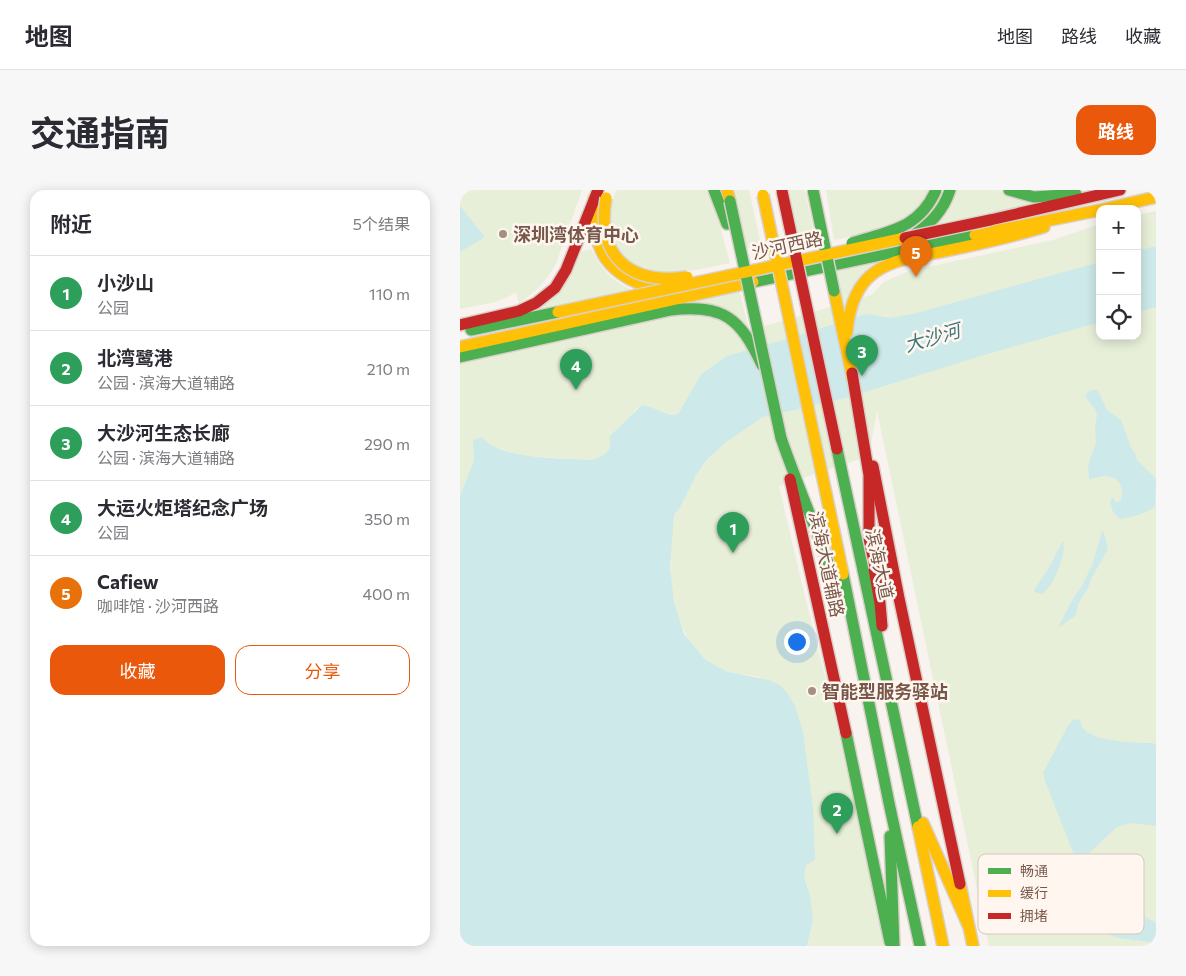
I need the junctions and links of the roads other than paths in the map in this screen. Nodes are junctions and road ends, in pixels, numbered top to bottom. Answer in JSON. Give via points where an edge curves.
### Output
{"nodes":[{"id":1,"x":714,"y":190,"type":"edge"},
{"id":2,"x":782,"y":190,"type":"edge"},
{"id":3,"x":813,"y":190,"type":"edge"},
{"id":4,"x":820,"y":190,"type":"edge"},
{"id":5,"x":936,"y":190,"type":"edge"},
{"id":6,"x":950,"y":190,"type":"edge"},
{"id":7,"x":1009,"y":190,"type":"edge"},
{"id":8,"x":1082,"y":190,"type":"edge"},
{"id":9,"x":1106,"y":190,"type":"edge"},
{"id":10,"x":1120,"y":190,"type":"edge"},
{"id":11,"x":762,"y":192,"type":"edge"},
{"id":12,"x":602,"y":194,"type":"edge"},
{"id":13,"x":729,"y":196,"type":"edge"},
{"id":14,"x":1056,"y":197,"type":"junction"},
{"id":15,"x":1156,"y":197,"type":"edge"},
{"id":16,"x":1121,"y":205,"type":"edge"},
{"id":17,"x":1096,"y":211,"type":"edge"},
{"id":18,"x":588,"y":229,"type":"junction"},
{"id":19,"x":992,"y":230,"type":"junction"},
{"id":20,"x":802,"y":260,"type":"junction"},
{"id":21,"x":847,"y":261,"type":"junction"},
{"id":22,"x":746,"y":271,"type":"junction"},
{"id":23,"x":743,"y":285,"type":"junction"},
{"id":24,"x":834,"y":291,"type":"junction"},
{"id":25,"x":752,"y":303,"type":"junction"},
{"id":26,"x":460,"y":325,"type":"edge"},
{"id":27,"x":460,"y":332,"type":"edge"},
{"id":28,"x":460,"y":349,"type":"edge"},
{"id":29,"x":460,"y":358,"type":"edge"},
{"id":30,"x":852,"y":373,"type":"junction"},
{"id":31,"x":771,"y":391,"type":"junction"},
{"id":32,"x":781,"y":438,"type":"junction"},
{"id":33,"x":868,"y":569,"type":"junction"},
{"id":34,"x":838,"y":575,"type":"junction"},
{"id":35,"x":910,"y":793,"type":"junction"},
{"id":36,"x":889,"y":803,"type":"junction"},
{"id":37,"x":968,"y":925,"type":"junction"},
{"id":38,"x":892,"y":946,"type":"edge"},
{"id":39,"x":920,"y":946,"type":"edge"},
{"id":40,"x":943,"y":946,"type":"edge"},
{"id":41,"x":973,"y":946,"type":"edge"}],
"edges":[{"from":1,"to":25,"type":"main road","bridge":true},
{"from":2,"to":33,"type":"main road","name":"滨海大道","bridge":true},
{"from":3,"to":24,"type":"main road","bridge":true},
{"from":4,"to":24,"type":"main road","bridge":true},
{"from":5,"to":20,"type":"main road","bridge":true,"via":[[926,210],[913,222]]},
{"from":6,"to":21,"type":"main road","via":[[943,208],[923,229],[907,239]]},
{"from":7,"to":14,"type":"main road","via":[[1030,197]]},
{"from":8,"to":14,"type":"main road"},
{"from":9,"to":14,"type":"main road"},
{"from":10,"to":19,"type":"main road","name":"沙河西路"},
{"from":11,"to":34,"type":"main road","bridge":true},
{"from":12,"to":18,"type":"main road","via":[[592,210]]},
{"from":12,"to":22,"type":"main road","bridge":true,"via":[[606,241],[620,262],[637,273],[668,279]]},
{"from":13,"to":25,"type":"main road","name":"滨海大道辅路","bridge":true},
{"from":15,"to":16,"type":"main road"},
{"from":17,"to":19,"type":"main road","via":[[1028,232]]},
{"from":18,"to":23,"type":"main road","via":[[602,254],[619,274],[648,288],[692,290]]},
{"from":18,"to":26,"type":"main road","via":[[555,288],[536,303],[519,311]]},
{"from":19,"to":20,"type":"main road","name":"沙河西路","bridge":true},
{"from":19,"to":21,"type":"main road","name":"沙河西路"},
{"from":19,"to":30,"type":"main road","via":[[885,266],[867,279],[848,317]]},
{"from":20,"to":22,"type":"main road","name":"沙河西路","bridge":true},
{"from":21,"to":23,"type":"main road","name":"沙河西路"},
{"from":22,"to":27,"type":"main road","name":"沙河西路","bridge":true},
{"from":23,"to":28,"type":"main road","name":"沙河西路"},
{"from":24,"to":30,"type":"main road"},
{"from":25,"to":31,"type":"main road","name":"滨海大道辅路","bridge":true},
{"from":29,"to":31,"type":"main road","bridge":true,"via":[[679,308],[697,307],[713,310],[745,331]]},
{"from":30,"to":33,"type":"main road","via":[[869,475]]},
{"from":30,"to":37,"type":"main road"},
{"from":31,"to":32,"type":"main road","name":"滨海大道辅路","bridge":true},
{"from":32,"to":34,"type":"main road","via":[[795,480]]},
{"from":32,"to":38,"type":"main road","name":"滨海大道辅路"},
{"from":33,"to":35,"type":"main road","name":"滨海大道","via":[[882,661]]},
{"from":34,"to":36,"type":"main road","via":[[859,650]]},
{"from":35,"to":37,"type":"main road"},
{"from":35,"to":40,"type":"main road","name":"滨海大道"},
{"from":36,"to":38,"type":"main road"},
{"from":36,"to":39,"type":"main road"},
{"from":37,"to":41,"type":"main road"}]}
